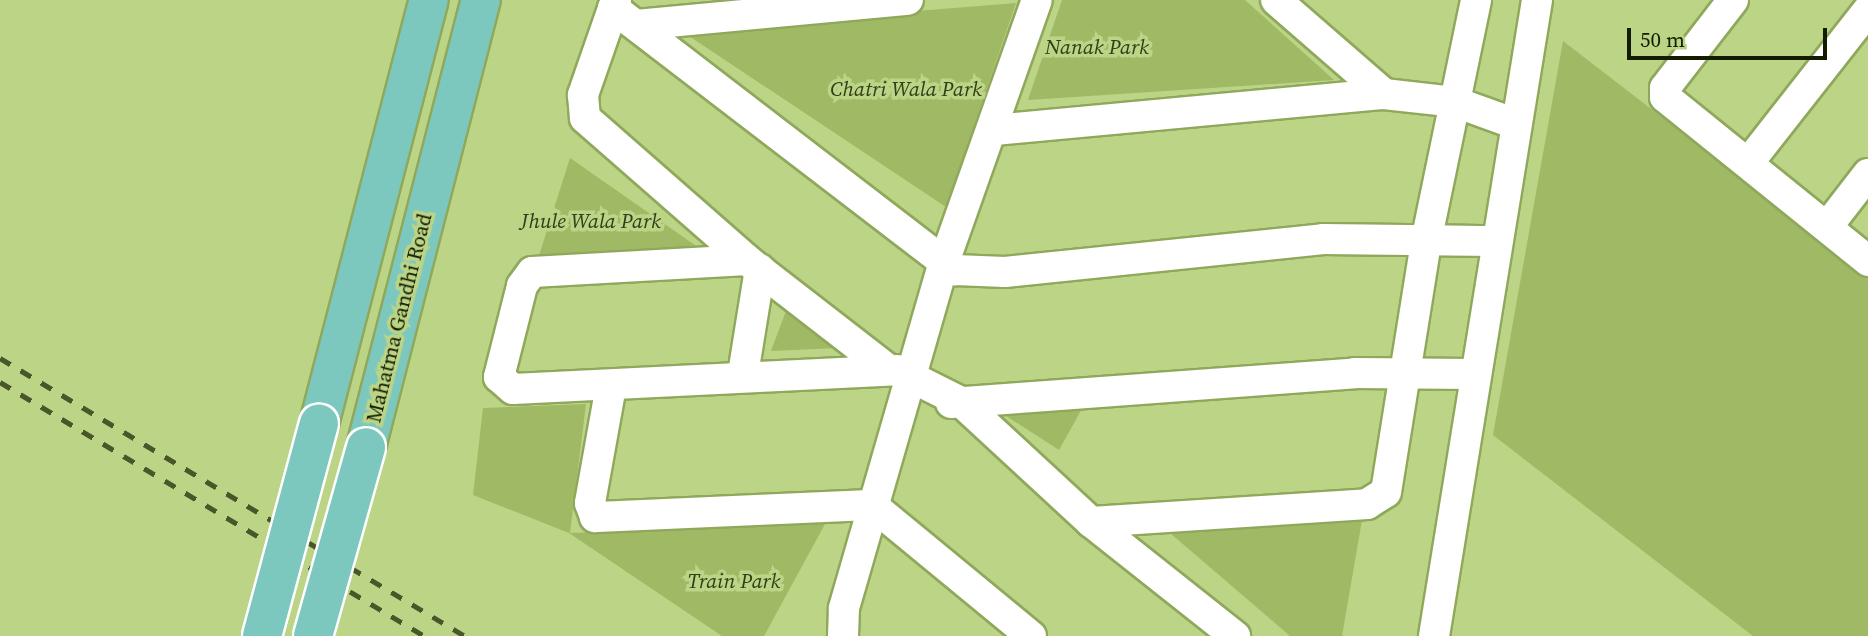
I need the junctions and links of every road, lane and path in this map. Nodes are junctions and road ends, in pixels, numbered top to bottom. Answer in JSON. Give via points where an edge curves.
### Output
{"nodes":[{"id":1,"x":429,"y":0,"type":"edge"},
{"id":2,"x":481,"y":0,"type":"edge"},
{"id":3,"x":908,"y":0,"type":"edge"},
{"id":4,"x":1037,"y":0,"type":"edge"},
{"id":5,"x":1276,"y":0,"type":"edge"},
{"id":6,"x":1476,"y":0,"type":"edge"},
{"id":7,"x":1537,"y":0,"type":"edge"},
{"id":8,"x":1733,"y":0,"type":"edge"},
{"id":9,"x":1868,"y":10,"type":"edge"},
{"id":10,"x":622,"y":11,"type":"edge"},
{"id":11,"x":1384,"y":94,"type":"junction"},
{"id":12,"x":1455,"y":102,"type":"junction"},
{"id":13,"x":1516,"y":124,"type":"junction"},
{"id":14,"x":994,"y":130,"type":"junction"},
{"id":15,"x":1749,"y":162,"type":"junction"},
{"id":16,"x":1868,"y":174,"type":"edge"},
{"id":17,"x":1827,"y":227,"type":"junction"},
{"id":18,"x":1427,"y":237,"type":"junction"},
{"id":19,"x":1497,"y":241,"type":"junction"},
{"id":20,"x":1868,"y":261,"type":"edge"},
{"id":21,"x":754,"y":265,"type":"junction"},
{"id":22,"x":943,"y":265,"type":"junction"},
{"id":23,"x":885,"y":367,"type":"junction"},
{"id":24,"x":1407,"y":372,"type":"junction"},
{"id":25,"x":743,"y":374,"type":"junction"},
{"id":26,"x":1474,"y":374,"type":"junction"},
{"id":27,"x":915,"y":377,"type":"junction"},
{"id":28,"x":611,"y":386,"type":"junction"},
{"id":29,"x":961,"y":402,"type":"junction"},
{"id":30,"x":902,"y":408,"type":"junction"},
{"id":31,"x":872,"y":505,"type":"junction"},
{"id":32,"x":1091,"y":522,"type":"junction"},
{"id":33,"x":262,"y":636,"type":"edge"},
{"id":34,"x":313,"y":636,"type":"edge"},
{"id":35,"x":843,"y":636,"type":"edge"},
{"id":36,"x":1031,"y":636,"type":"edge"},
{"id":37,"x":1236,"y":636,"type":"edge"},
{"id":38,"x":1434,"y":636,"type":"edge"}],
"edges":[{"from":1,"to":33,"type":"main road","bridge":true},
{"from":2,"to":34,"type":"main road","name":"Mahatma Gandhi Road","bridge":true},
{"from":3,"to":10,"type":"street"},
{"from":4,"to":14,"type":"street"},
{"from":5,"to":11,"type":"street"},
{"from":6,"to":12,"type":"street"},
{"from":7,"to":13,"type":"street"},
{"from":8,"to":15,"type":"street","via":[[1664,93]]},
{"from":9,"to":15,"type":"street"},
{"from":10,"to":21,"type":"street","via":[[583,95],[585,118]]},
{"from":10,"to":22,"type":"street"},
{"from":11,"to":12,"type":"street"},
{"from":11,"to":14,"type":"street"},
{"from":12,"to":13,"type":"street"},
{"from":12,"to":18,"type":"street"},
{"from":13,"to":19,"type":"street"},
{"from":14,"to":22,"type":"street"},
{"from":15,"to":17,"type":"street"},
{"from":16,"to":17,"type":"street"},
{"from":17,"to":20,"type":"street"},
{"from":18,"to":19,"type":"street"},
{"from":18,"to":22,"type":"street","via":[[1261,242],[1005,272]]},
{"from":18,"to":24,"type":"street"},
{"from":19,"to":26,"type":"street"},
{"from":21,"to":23,"type":"street"},
{"from":21,"to":25,"type":"street"},
{"from":21,"to":28,"type":"street","via":[[532,272],[526,277],[499,370],[504,385]]},
{"from":22,"to":27,"type":"street"},
{"from":23,"to":25,"type":"street"},
{"from":23,"to":27,"type":"street"},
{"from":24,"to":26,"type":"street"},
{"from":24,"to":29,"type":"street"},
{"from":24,"to":32,"type":"street","via":[[1391,478],[1377,500]]},
{"from":25,"to":28,"type":"street"},
{"from":26,"to":38,"type":"street"},
{"from":27,"to":29,"type":"street"},
{"from":27,"to":30,"type":"street"},
{"from":28,"to":31,"type":"street","via":[[590,503],[595,517]]},
{"from":29,"to":30,"type":"street"},
{"from":29,"to":32,"type":"street"},
{"from":30,"to":31,"type":"street"},
{"from":31,"to":35,"type":"street","via":[[844,608]]},
{"from":31,"to":36,"type":"street"},
{"from":32,"to":37,"type":"street"}]}
